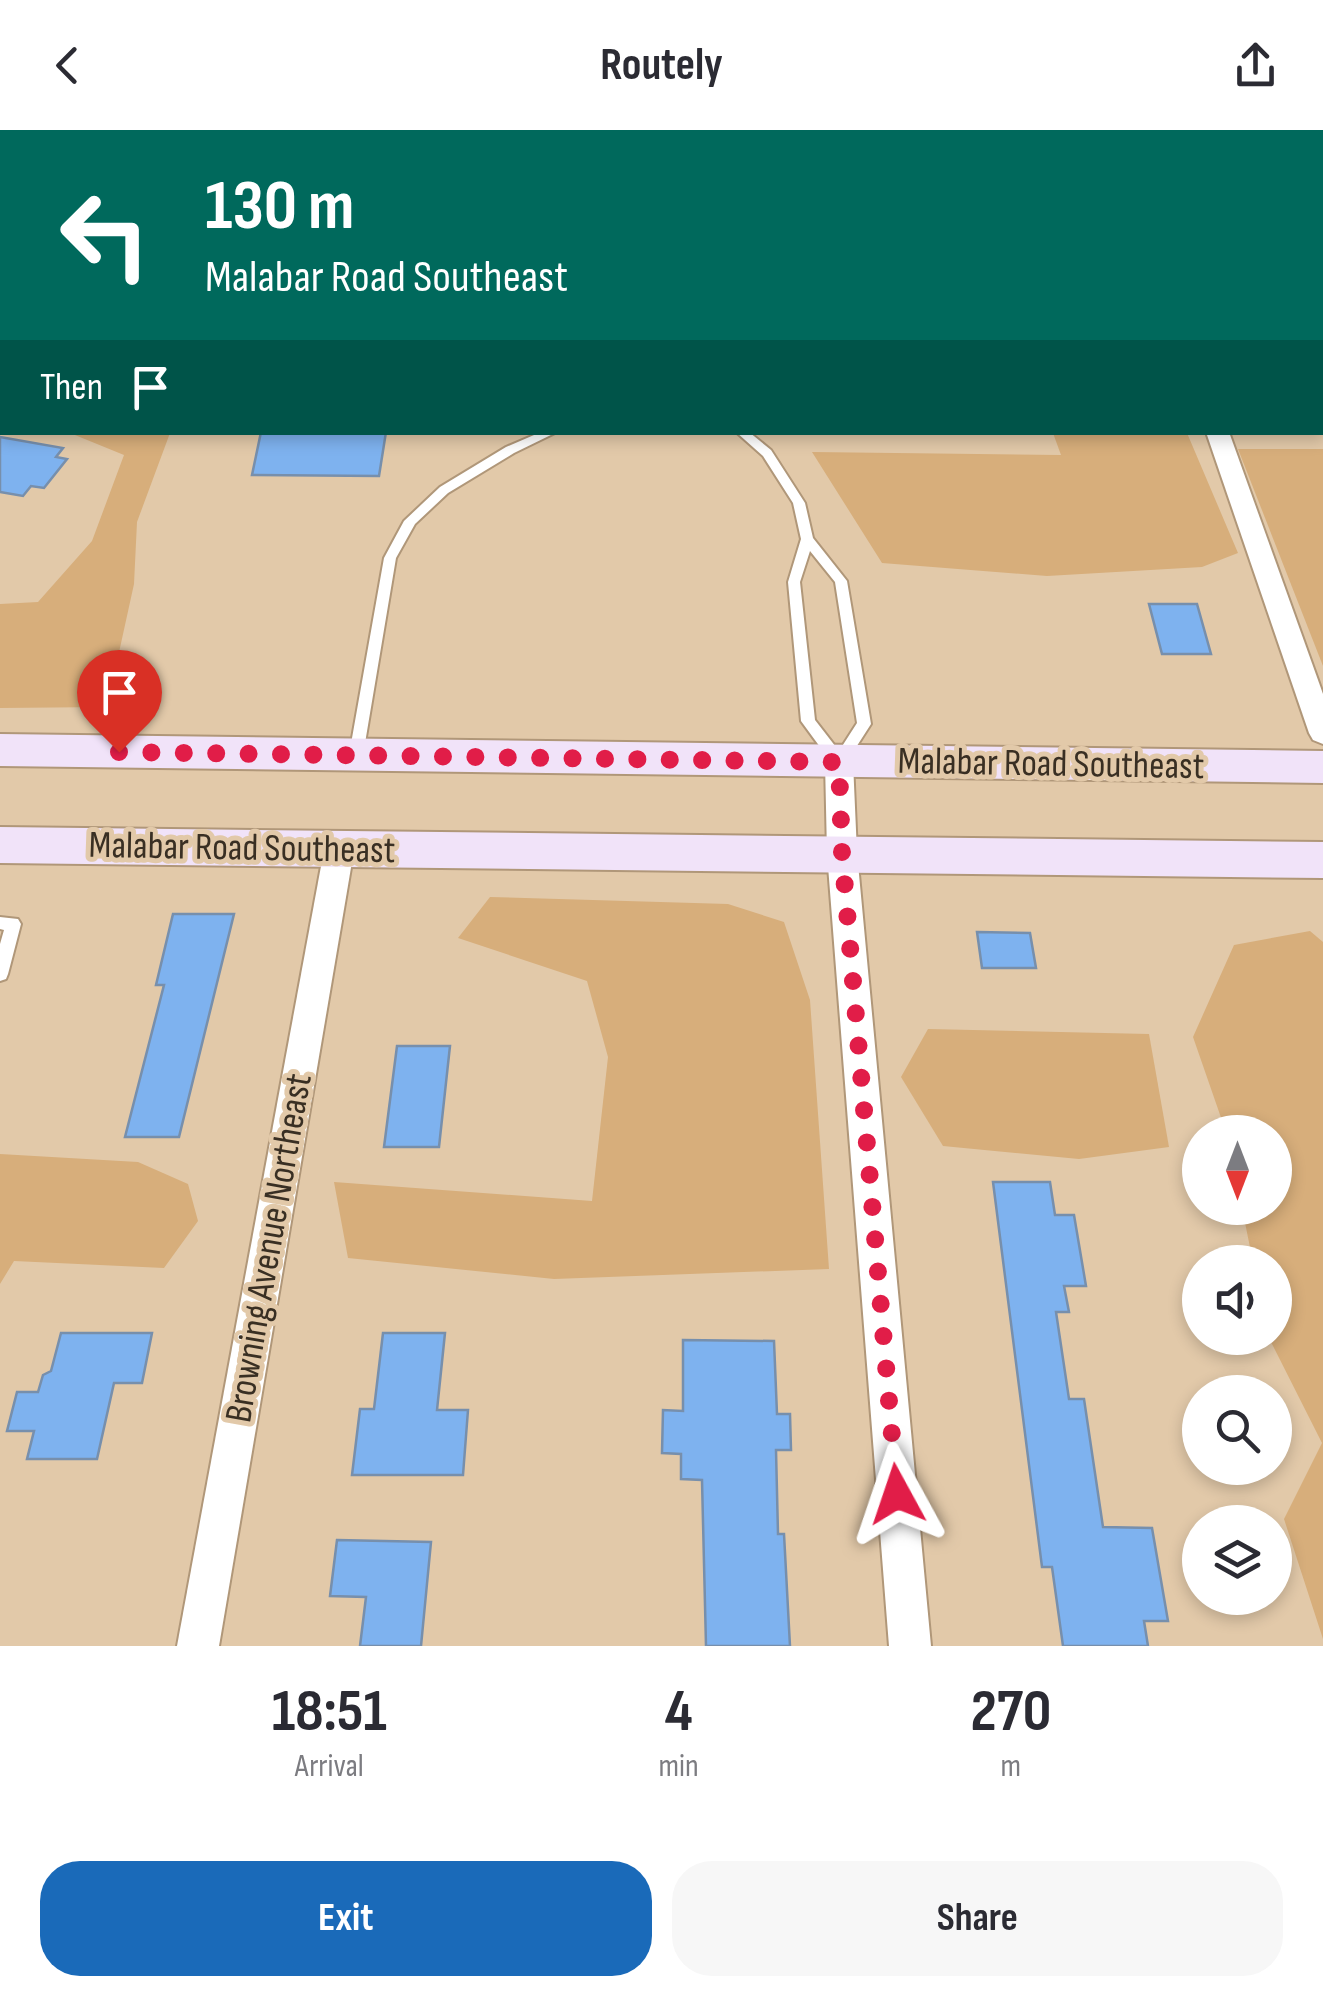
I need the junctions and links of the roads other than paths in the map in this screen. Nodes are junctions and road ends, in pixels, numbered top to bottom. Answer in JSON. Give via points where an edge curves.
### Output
{"nodes":[{"id":1,"x":545,"y":435,"type":"edge"},
{"id":2,"x":746,"y":435,"type":"edge"},
{"id":3,"x":1217,"y":435,"type":"edge"},
{"id":4,"x":807,"y":540,"type":"junction"},
{"id":5,"x":1323,"y":732,"type":"edge"},
{"id":6,"x":0,"y":750,"type":"edge"},
{"id":7,"x":356,"y":755,"type":"junction"},
{"id":8,"x":839,"y":762,"type":"junction"},
{"id":9,"x":1323,"y":767,"type":"edge"},
{"id":10,"x":0,"y":845,"type":"edge"},
{"id":11,"x":338,"y":850,"type":"junction"},
{"id":12,"x":842,"y":853,"type":"junction"},
{"id":13,"x":1323,"y":860,"type":"edge"},
{"id":14,"x":0,"y":923,"type":"edge"},
{"id":15,"x":0,"y":974,"type":"edge"},
{"id":16,"x":198,"y":1646,"type":"edge"},
{"id":17,"x":910,"y":1646,"type":"edge"}],
"edges":[{"from":1,"to":7,"type":"lane","via":[[444,490],[410,521],[390,558]]},
{"from":2,"to":4,"type":"lane","via":[[767,453],[798,502]]},
{"from":3,"to":5,"type":"street"},
{"from":4,"to":8,"type":"lane","via":[[794,582],[808,721]]},
{"from":4,"to":8,"type":"lane","via":[[841,581],[864,724]]},
{"from":6,"to":7,"type":"main road","name":"Malabar Road Southeast"},
{"from":7,"to":8,"type":"main road","name":"Malabar Road Southeast"},
{"from":8,"to":9,"type":"main road","name":"Malabar Road Southeast"},
{"from":8,"to":12,"type":"street"},
{"from":10,"to":11,"type":"main road","name":"Malabar Road Southeast"},
{"from":11,"to":12,"type":"main road","name":"Malabar Road Southeast"},
{"from":11,"to":16,"type":"street","name":"Browning Avenue Northeast"},
{"from":12,"to":13,"type":"main road","name":"Malabar Road Southeast"},
{"from":12,"to":17,"type":"street"},
{"from":14,"to":15,"type":"lane","via":[[12,924]]}]}
